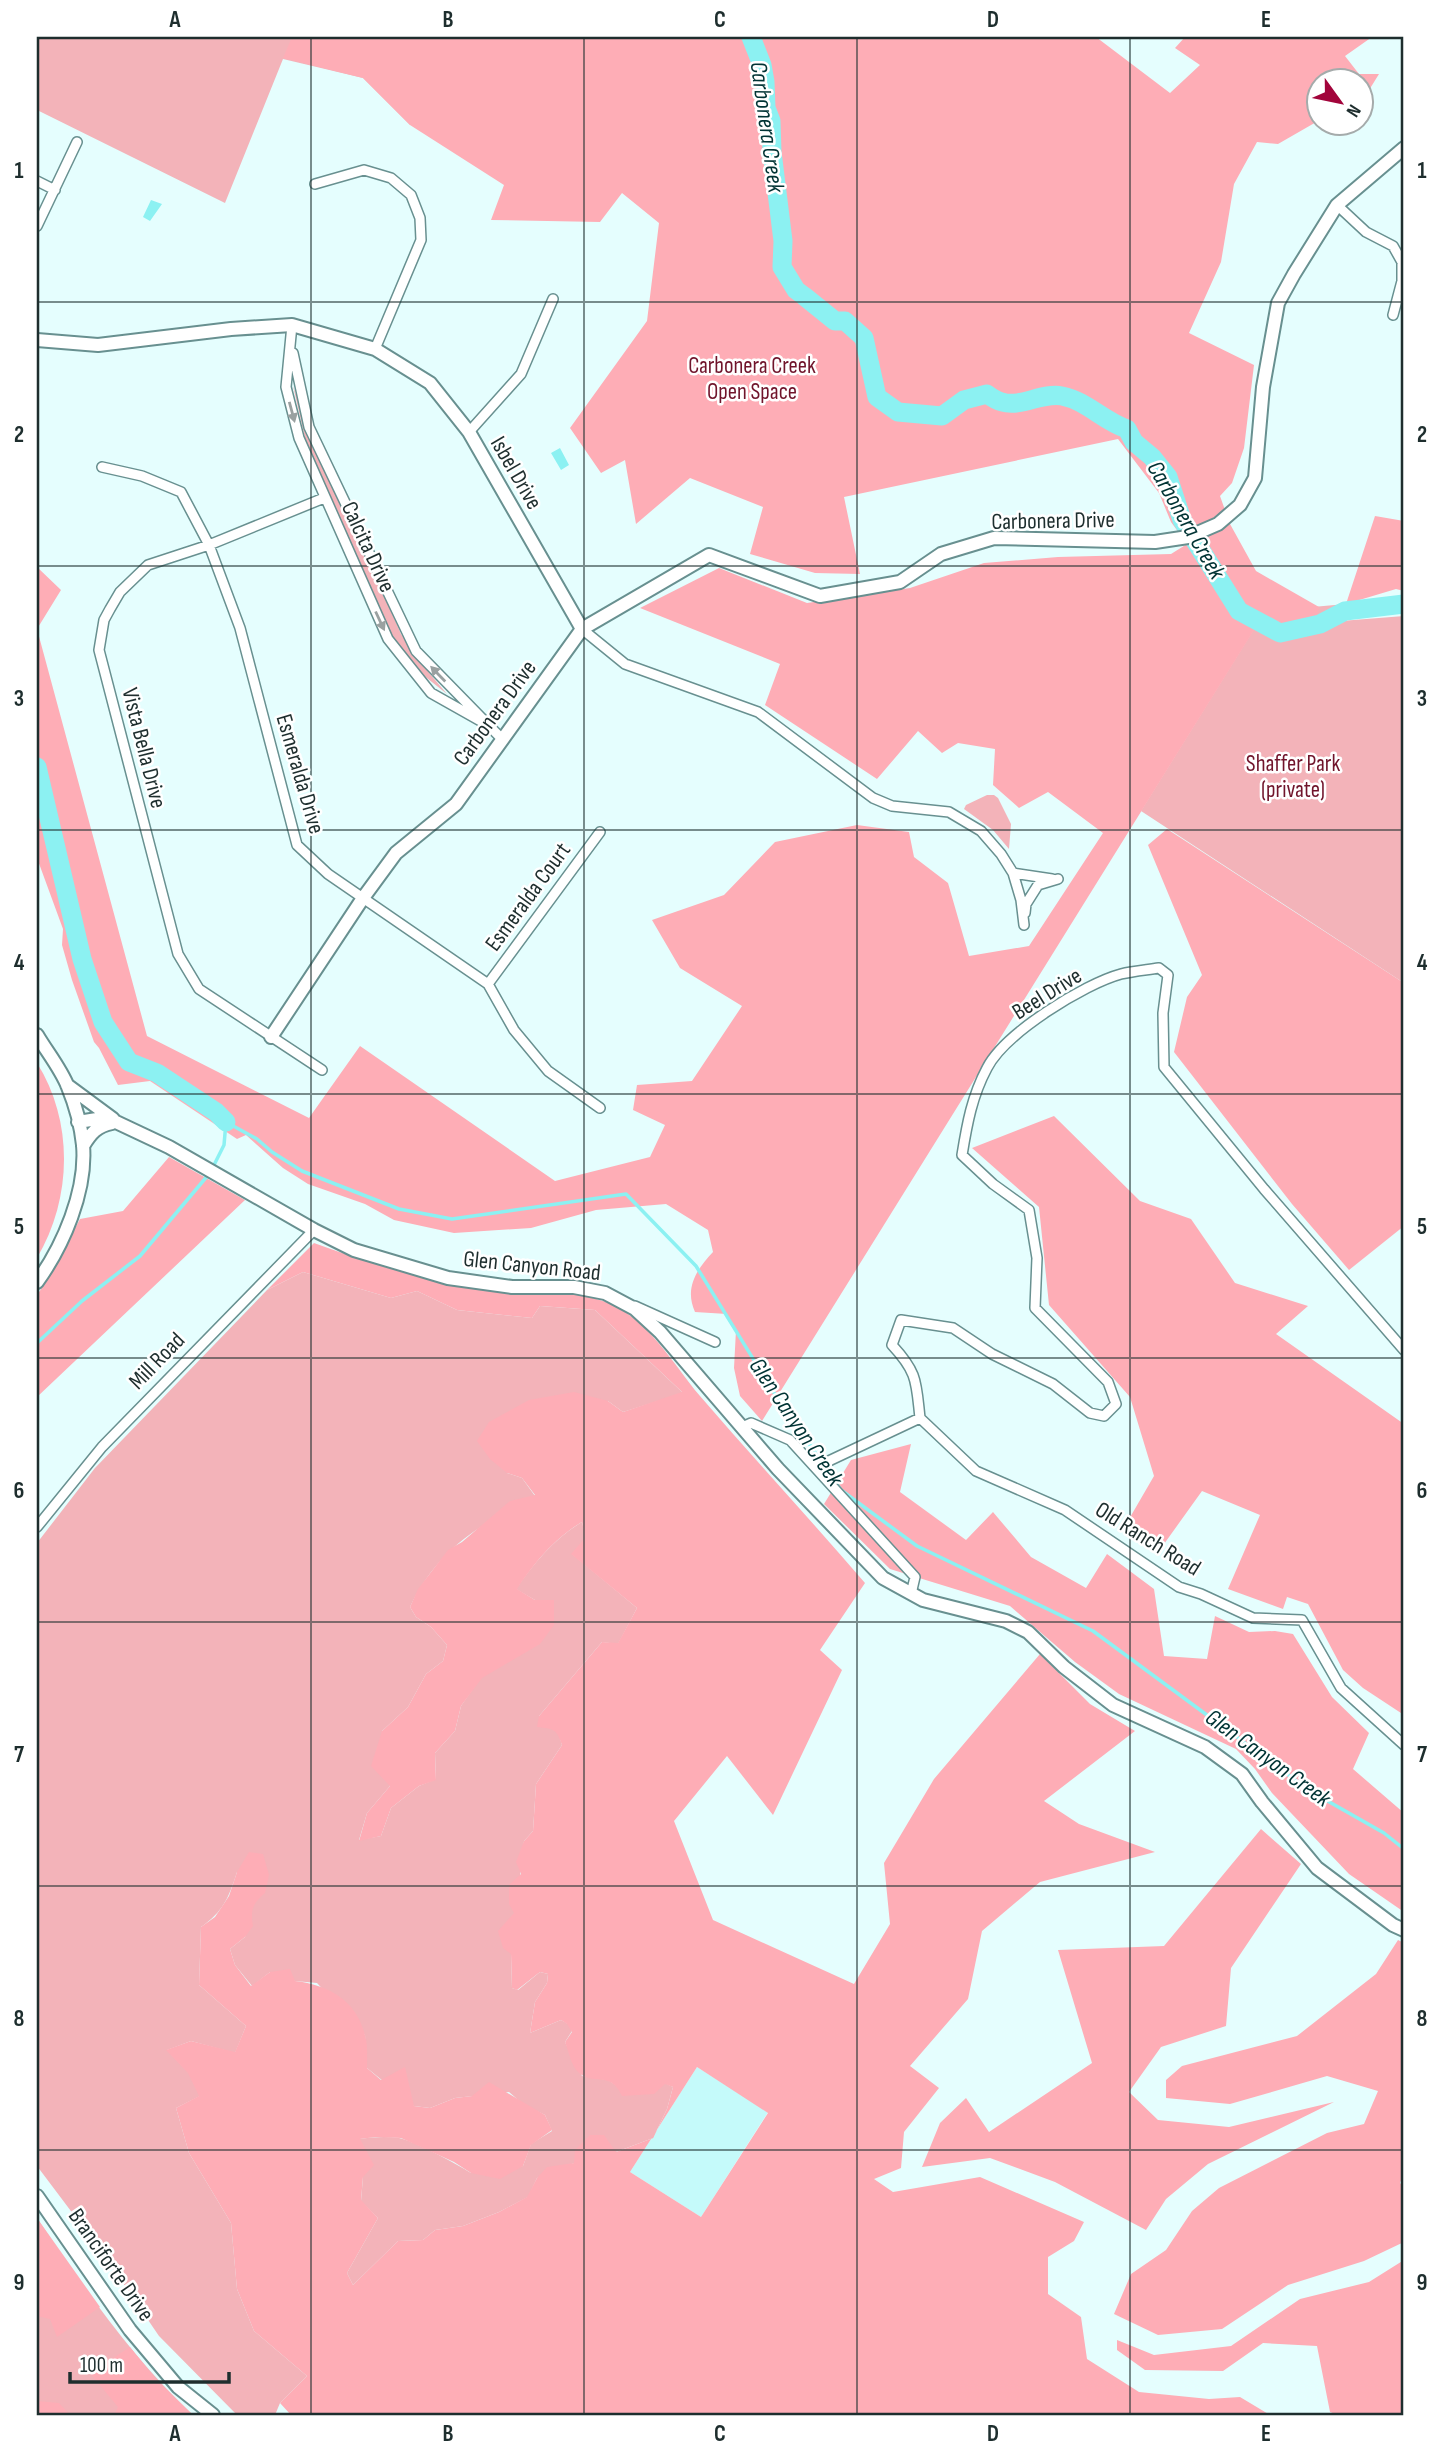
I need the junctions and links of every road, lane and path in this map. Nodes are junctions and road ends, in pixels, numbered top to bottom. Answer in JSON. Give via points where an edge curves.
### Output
{"nodes":[{"id":1,"x":77,"y":142,"type":"dead end"},
{"id":2,"x":1404,"y":148,"type":"edge"},
{"id":3,"x":37,"y":181,"type":"edge"},
{"id":4,"x":314,"y":184,"type":"dead end"},
{"id":5,"x":55,"y":190,"type":"junction"},
{"id":6,"x":1338,"y":205,"type":"junction"},
{"id":7,"x":37,"y":226,"type":"edge"},
{"id":8,"x":553,"y":299,"type":"dead end"},
{"id":9,"x":1393,"y":315,"type":"dead end"},
{"id":10,"x":292,"y":325,"type":"junction"},
{"id":11,"x":37,"y":340,"type":"edge"},
{"id":12,"x":291,"y":344,"type":"junction"},
{"id":13,"x":375,"y":349,"type":"junction"},
{"id":14,"x":469,"y":432,"type":"junction"},
{"id":15,"x":102,"y":467,"type":"dead end"},
{"id":16,"x":324,"y":498,"type":"junction"},
{"id":17,"x":209,"y":545,"type":"junction"},
{"id":18,"x":582,"y":629,"type":"junction"},
{"id":19,"x":486,"y":724,"type":"junction"},
{"id":20,"x":502,"y":739,"type":"junction"},
{"id":21,"x":600,"y":832,"type":"dead end"},
{"id":22,"x":1013,"y":873,"type":"junction"},
{"id":23,"x":363,"y":898,"type":"junction"},
{"id":24,"x":488,"y":984,"type":"junction"},
{"id":25,"x":37,"y":1035,"type":"edge"},
{"id":26,"x":271,"y":1037,"type":"junction"},
{"id":27,"x":322,"y":1070,"type":"dead end"},
{"id":28,"x":67,"y":1085,"type":"junction"},
{"id":29,"x":600,"y":1108,"type":"dead end"},
{"id":30,"x":78,"y":1122,"type":"junction"},
{"id":31,"x":116,"y":1122,"type":"junction"},
{"id":32,"x":83,"y":1146,"type":"junction"},
{"id":33,"x":314,"y":1230,"type":"junction"},
{"id":34,"x":37,"y":1282,"type":"edge"},
{"id":35,"x":605,"y":1293,"type":"junction"},
{"id":36,"x":715,"y":1342,"type":"dead end"},
{"id":37,"x":1404,"y":1350,"type":"edge"},
{"id":38,"x":920,"y":1418,"type":"junction"},
{"id":39,"x":742,"y":1427,"type":"junction"},
{"id":40,"x":816,"y":1467,"type":"junction"},
{"id":41,"x":37,"y":1527,"type":"edge"},
{"id":42,"x":911,"y":1594,"type":"junction"},
{"id":43,"x":1404,"y":1745,"type":"edge"},
{"id":44,"x":1404,"y":1930,"type":"edge"},
{"id":45,"x":37,"y":2196,"type":"edge"},
{"id":46,"x":213,"y":2415,"type":"edge"}],
"edges":[{"from":1,"to":5,"type":"street"},
{"from":2,"to":6,"type":"street","name":"Carbonera Drive"},
{"from":3,"to":5,"type":"street"},
{"from":4,"to":13,"type":"street","via":[[364,170],[391,178],[411,195],[420,218],[421,240]]},
{"from":5,"to":7,"type":"street"},
{"from":6,"to":9,"type":"street","via":[[1366,232],[1393,246],[1402,262]]},
{"from":6,"to":18,"type":"street","name":"Carbonera Drive","via":[[1278,303],[1263,387],[1255,478],[1240,505],[1218,524],[1188,537],[1155,542],[993,538],[941,554],[900,582],[820,596],[709,555]]},
{"from":8,"to":14,"type":"street","via":[[521,374]]},
{"from":10,"to":11,"type":"street","name":"Isbel Drive","via":[[98,345]]},
{"from":10,"to":12,"type":"street","name":"Calcita Drive"},
{"from":10,"to":13,"type":"street","name":"Isbel Drive"},
{"from":12,"to":16,"type":"street","name":"Calcita Drive","one_way":true,"via":[[286,387],[299,438]]},
{"from":19,"to":12,"type":"street","name":"Calcita Drive","one_way":true,"via":[[416,651],[310,427]]},
{"from":13,"to":14,"type":"street","name":"Isbel Drive","via":[[430,383]]},
{"from":14,"to":18,"type":"street","name":"Isbel Drive"},
{"from":15,"to":17,"type":"street","name":"Esmeralda Drive","via":[[181,492]]},
{"from":16,"to":17,"type":"street","name":"Vista Bella Drive"},
{"from":16,"to":19,"type":"street","name":"Calcita Drive","one_way":true,"via":[[388,639],[431,693]]},
{"from":17,"to":23,"type":"street","name":"Esmeralda Drive","via":[[240,628],[297,845]]},
{"from":17,"to":26,"type":"street","name":"Vista Bella Drive","via":[[148,565],[120,592],[104,620],[99,650],[178,954],[199,989]]},
{"from":18,"to":20,"type":"street","name":"Carbonera Drive"},
{"from":18,"to":22,"type":"street","name":"Isbel Drive","via":[[625,664],[758,712],[873,797],[892,806],[949,812],[981,831]]},
{"from":19,"to":20,"type":"street","name":"Calcita Drive"},
{"from":20,"to":23,"type":"street","name":"Carbonera Drive","via":[[456,804],[397,853]]},
{"from":21,"to":24,"type":"street","name":"Esmeralda Court"},
{"from":22,"to":22,"type":"street","via":[[1021,900],[1024,925],[1026,904],[1038,885],[1058,879]]},
{"from":23,"to":24,"type":"street","name":"Esmeralda Drive"},
{"from":23,"to":26,"type":"street","name":"Carbonera Drive"},
{"from":24,"to":29,"type":"street","name":"Esmeralda Drive","via":[[514,1030],[548,1071]]},
{"from":25,"to":28,"type":"street"},
{"from":26,"to":27,"type":"street","name":"Vista Bella Drive"},
{"from":28,"to":30,"type":"street"},
{"from":28,"to":31,"type":"street"},
{"from":30,"to":31,"type":"street","name":"Glen Canyon Road"},
{"from":30,"to":32,"type":"street"},
{"from":31,"to":32,"type":"street","via":[[101,1125]]},
{"from":31,"to":33,"type":"street","name":"Glen Canyon Road"},
{"from":32,"to":34,"type":"street","via":[[71,1218]]},
{"from":33,"to":35,"type":"street","name":"Glen Canyon Road","via":[[354,1250],[448,1278]]},
{"from":33,"to":41,"type":"street","name":"Mill Road","via":[[102,1447]]},
{"from":35,"to":36,"type":"street"},
{"from":35,"to":39,"type":"street","name":"Glen Canyon Road","via":[[635,1309],[660,1332]]},
{"from":37,"to":38,"type":"street","name":"Beel Drive","via":[[1164,1067],[1168,975],[1158,968],[1120,974],[1024,1027],[988,1065],[969,1108],[962,1155],[1029,1210],[1037,1258],[1035,1308],[1108,1382],[1116,1404],[1104,1416],[1090,1413],[1053,1384],[992,1354],[953,1328],[901,1320],[892,1345],[916,1378]]},
{"from":38,"to":40,"type":"street"},
{"from":38,"to":43,"type":"street","name":"Old Ranch Road","via":[[976,1471],[1065,1510],[1179,1587],[1253,1618],[1302,1620],[1341,1688]]},
{"from":39,"to":40,"type":"street","via":[[751,1423],[790,1440]]},
{"from":39,"to":42,"type":"street","name":"Glen Canyon Road","via":[[883,1578]]},
{"from":40,"to":42,"type":"street","via":[[915,1577]]},
{"from":42,"to":44,"type":"street","name":"Glen Canyon Road","via":[[1006,1621],[1028,1632],[1112,1705],[1205,1747],[1242,1774],[1317,1868]]},
{"from":45,"to":46,"type":"street","name":"Branciforte Drive","via":[[130,2330],[178,2386]]}]}
